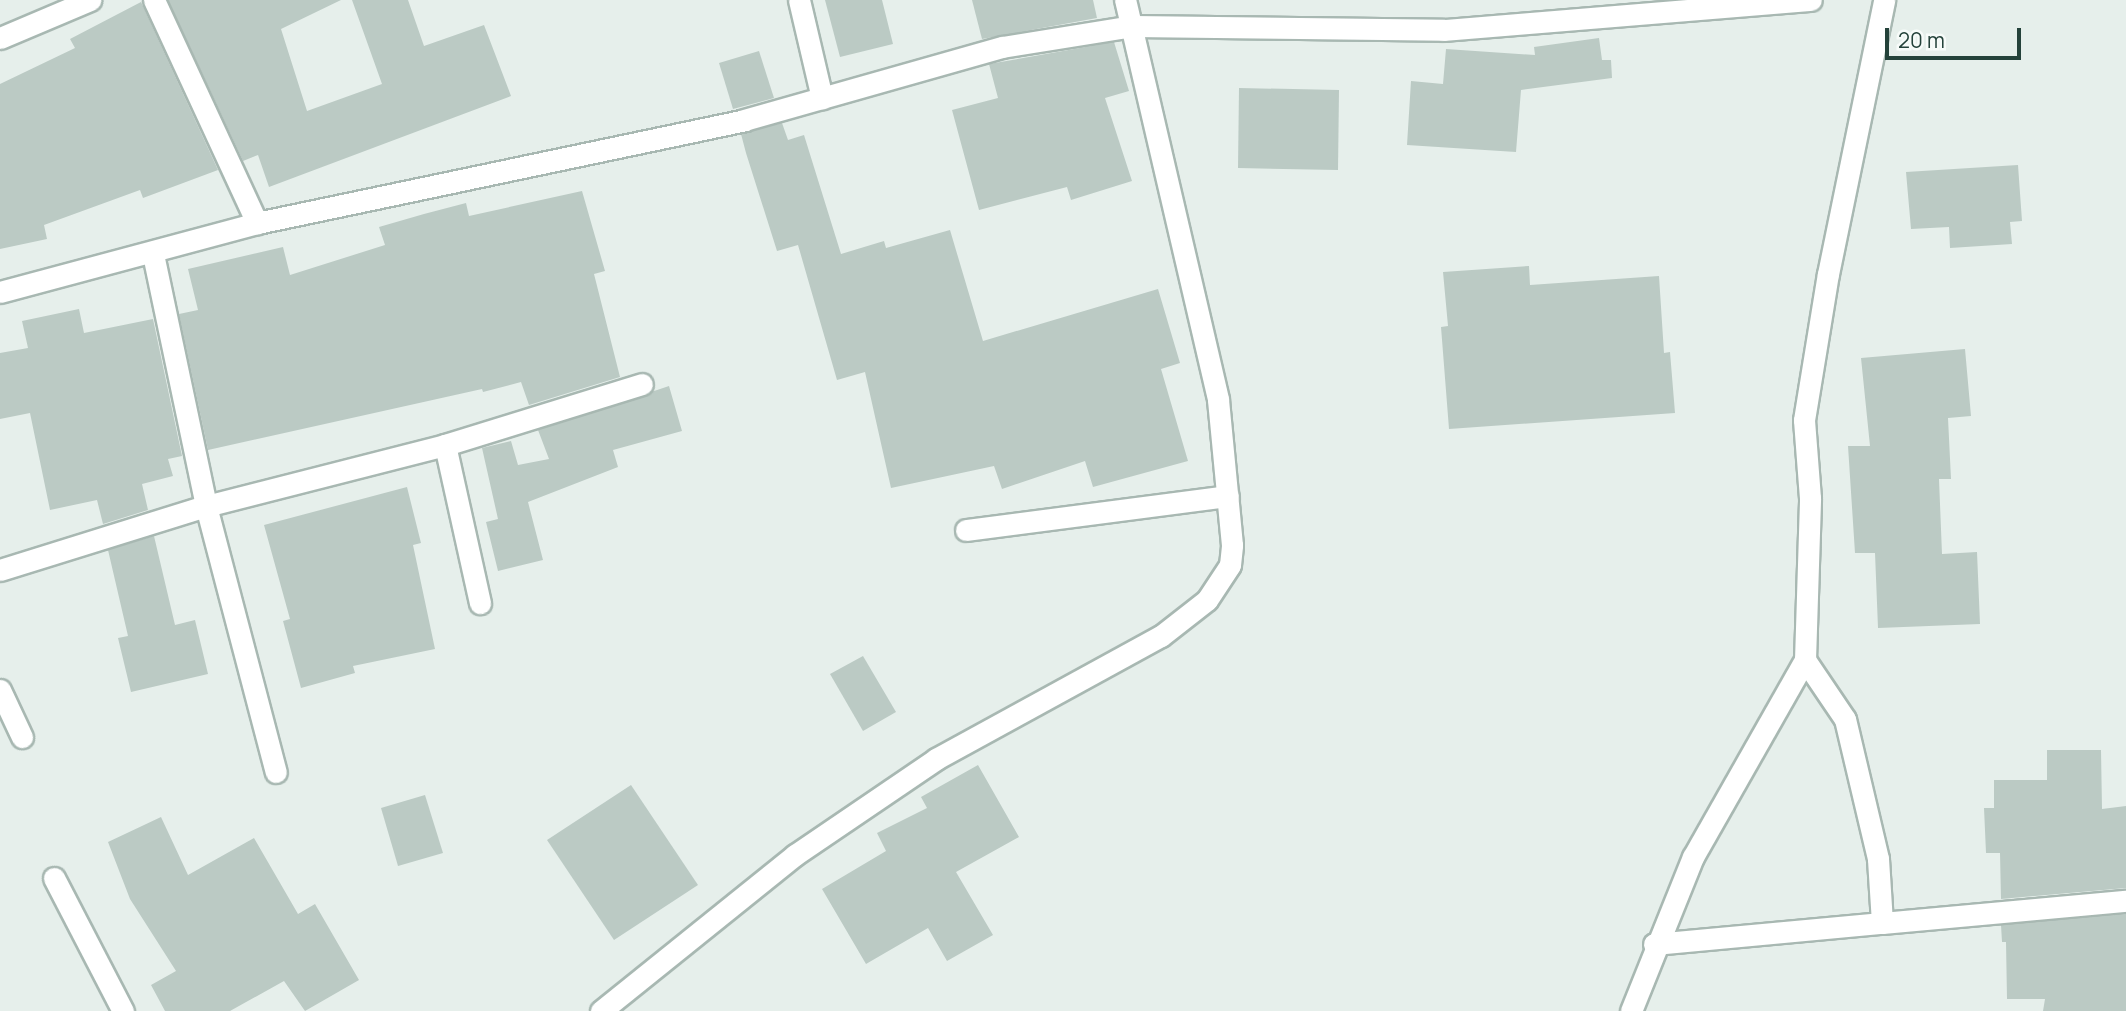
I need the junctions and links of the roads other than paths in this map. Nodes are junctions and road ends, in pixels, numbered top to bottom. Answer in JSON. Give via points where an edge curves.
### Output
{"nodes":[{"id":1,"x":90,"y":0,"type":"edge"},
{"id":2,"x":154,"y":0,"type":"edge"},
{"id":3,"x":799,"y":0,"type":"edge"},
{"id":4,"x":1125,"y":0,"type":"edge"},
{"id":5,"x":1811,"y":0,"type":"edge"},
{"id":6,"x":1884,"y":0,"type":"edge"},
{"id":7,"x":1133,"y":26,"type":"junction"},
{"id":8,"x":0,"y":38,"type":"edge"},
{"id":9,"x":822,"y":98,"type":"junction"},
{"id":10,"x":257,"y":223,"type":"junction"},
{"id":11,"x":153,"y":254,"type":"junction"},
{"id":12,"x":0,"y":292,"type":"edge"},
{"id":13,"x":642,"y":384,"type":"dead end"},
{"id":14,"x":445,"y":445,"type":"junction"},
{"id":15,"x":1228,"y":496,"type":"junction"},
{"id":16,"x":206,"y":506,"type":"junction"},
{"id":17,"x":966,"y":530,"type":"dead end"},
{"id":18,"x":0,"y":570,"type":"edge"},
{"id":19,"x":480,"y":603,"type":"dead end"},
{"id":20,"x":1805,"y":660,"type":"junction"},
{"id":21,"x":0,"y":690,"type":"edge"},
{"id":22,"x":22,"y":737,"type":"dead end"},
{"id":23,"x":276,"y":772,"type":"dead end"},
{"id":24,"x":54,"y":878,"type":"dead end"},
{"id":25,"x":2126,"y":901,"type":"edge"},
{"id":26,"x":1882,"y":923,"type":"junction"},
{"id":27,"x":1654,"y":944,"type":"junction"},
{"id":28,"x":123,"y":1011,"type":"edge"},
{"id":29,"x":601,"y":1011,"type":"edge"},
{"id":30,"x":1631,"y":1011,"type":"edge"}],
"edges":[{"from":1,"to":8,"type":"street"},
{"from":2,"to":10,"type":"street"},
{"from":3,"to":9,"type":"street"},
{"from":4,"to":7,"type":"street"},
{"from":5,"to":7,"type":"street","via":[[1444,30]]},
{"from":6,"to":20,"type":"street","via":[[1828,274],[1804,420],[1810,498]]},
{"from":7,"to":9,"type":"street","via":[[1002,47]]},
{"from":7,"to":15,"type":"street","via":[[1218,399]]},
{"from":9,"to":10,"type":"street","via":[[744,120]]},
{"from":10,"to":11,"type":"street"},
{"from":11,"to":12,"type":"street"},
{"from":11,"to":16,"type":"street"},
{"from":13,"to":14,"type":"street"},
{"from":14,"to":16,"type":"street"},
{"from":14,"to":19,"type":"street"},
{"from":15,"to":17,"type":"street"},
{"from":15,"to":29,"type":"street","via":[[1230,565],[1207,600],[1161,636],[936,759],[795,855]]},
{"from":16,"to":18,"type":"street"},
{"from":16,"to":23,"type":"street"},
{"from":20,"to":26,"type":"street","via":[[1845,719],[1878,859]]},
{"from":20,"to":27,"type":"street","via":[[1693,857]]},
{"from":21,"to":22,"type":"street"},
{"from":24,"to":28,"type":"street"},
{"from":25,"to":26,"type":"street"},
{"from":26,"to":27,"type":"street"},
{"from":27,"to":30,"type":"street"}]}
